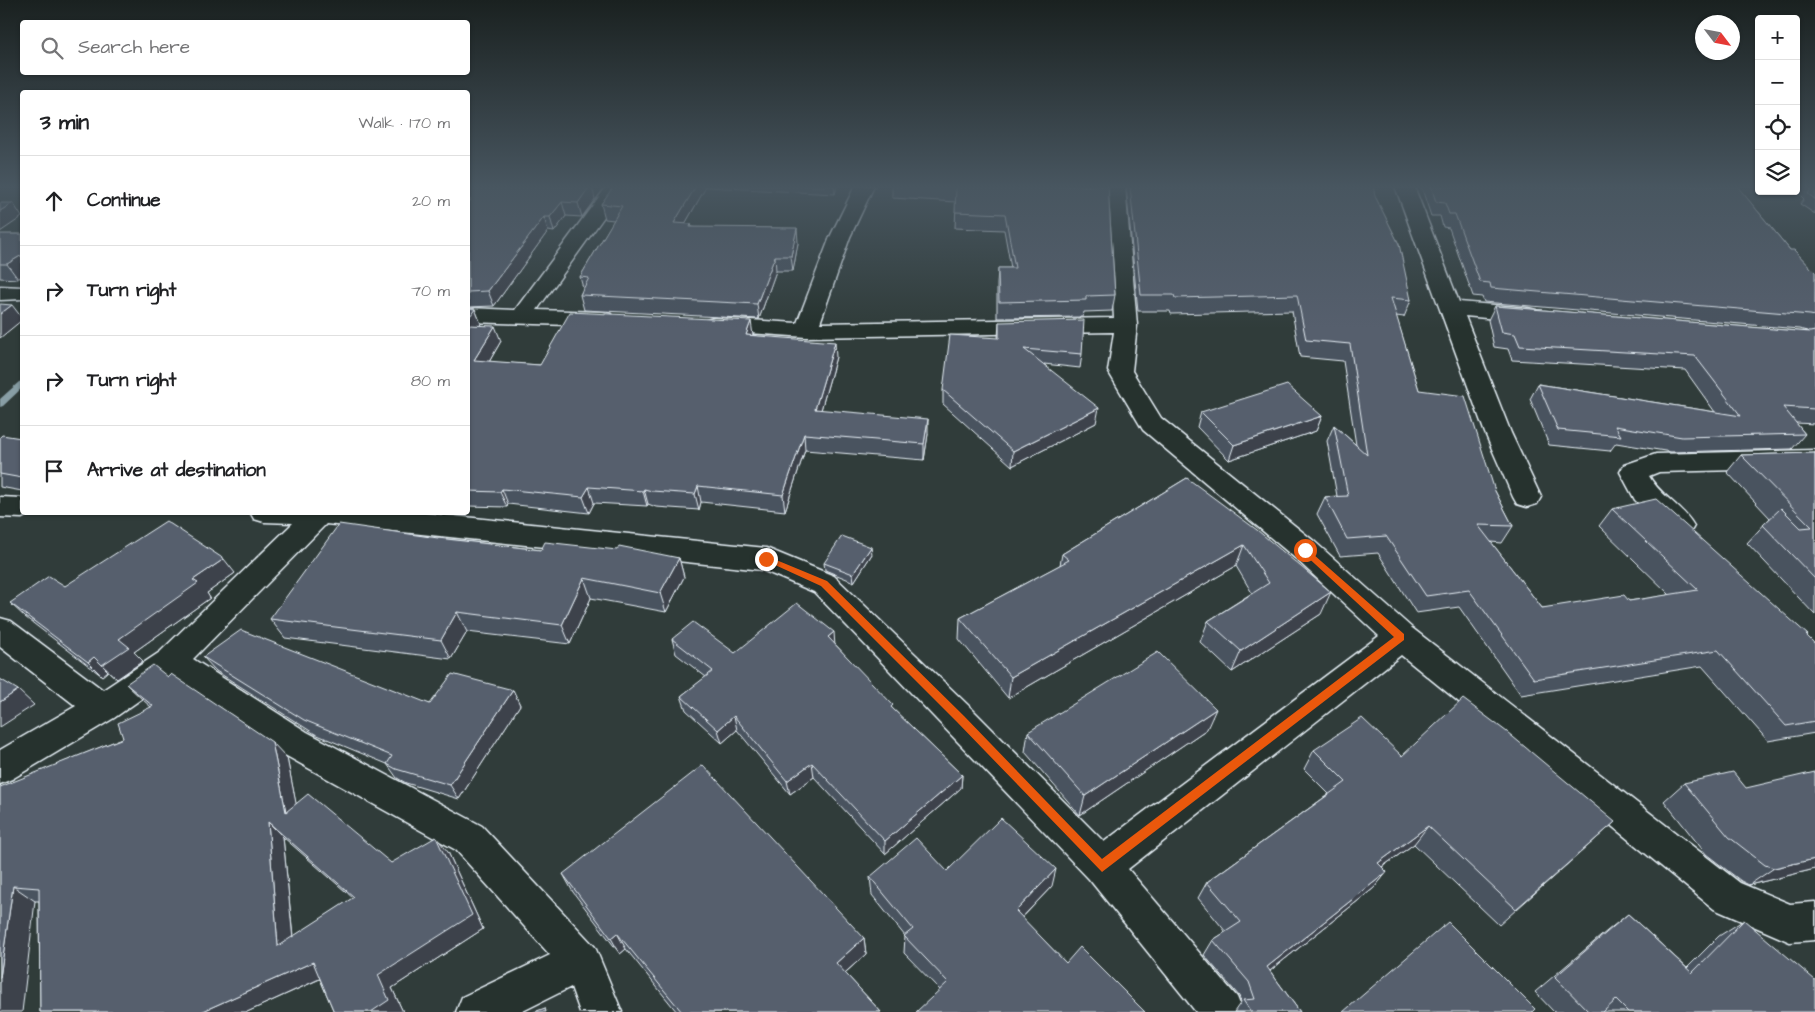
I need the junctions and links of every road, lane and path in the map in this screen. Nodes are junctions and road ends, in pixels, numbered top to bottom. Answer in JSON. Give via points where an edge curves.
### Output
{"nodes":[{"id":1,"x":578,"y":233,"type":"edge"},
{"id":2,"x":842,"y":233,"type":"edge"},
{"id":3,"x":1119,"y":233,"type":"edge"},
{"id":4,"x":1423,"y":233,"type":"edge"},
{"id":5,"x":0,"y":293,"type":"edge"},
{"id":6,"x":20,"y":293,"type":"edge"},
{"id":7,"x":1452,"y":308,"type":"junction"},
{"id":8,"x":470,"y":315,"type":"edge"},
{"id":9,"x":522,"y":315,"type":"junction"},
{"id":10,"x":1551,"y":317,"type":"edge"},
{"id":11,"x":626,"y":320,"type":"edge"},
{"id":12,"x":692,"y":324,"type":"edge"},
{"id":13,"x":1126,"y":325,"type":"junction"},
{"id":14,"x":806,"y":330,"type":"junction"},
{"id":15,"x":1815,"y":459,"type":"edge"},
{"id":16,"x":1527,"y":497,"type":"dead end"},
{"id":17,"x":0,"y":507,"type":"edge"},
{"id":18,"x":20,"y":508,"type":"edge"},
{"id":19,"x":319,"y":515,"type":"edge"},
{"id":20,"x":340,"y":515,"type":"edge"},
{"id":21,"x":1702,"y":546,"type":"edge"},
{"id":22,"x":0,"y":630,"type":"edge"},
{"id":23,"x":1401,"y":637,"type":"junction"},
{"id":24,"x":171,"y":662,"type":"junction"},
{"id":25,"x":102,"y":708,"type":"junction"},
{"id":26,"x":0,"y":768,"type":"edge"},
{"id":27,"x":1102,"y":866,"type":"junction"},
{"id":28,"x":1815,"y":921,"type":"edge"},
{"id":29,"x":581,"y":961,"type":"junction"},
{"id":30,"x":477,"y":1012,"type":"edge"},
{"id":31,"x":601,"y":1012,"type":"edge"},
{"id":32,"x":1222,"y":1012,"type":"edge"}],
"edges":[{"from":1,"to":9,"type":"street"},
{"from":2,"to":14,"type":"street"},
{"from":3,"to":13,"type":"street"},
{"from":4,"to":7,"type":"street"},
{"from":5,"to":6,"type":"street"},
{"from":7,"to":10,"type":"street"},
{"from":7,"to":16,"type":"street","via":[[1498,433]]},
{"from":8,"to":9,"type":"street"},
{"from":9,"to":11,"type":"street"},
{"from":12,"to":14,"type":"street"},
{"from":13,"to":14,"type":"street"},
{"from":13,"to":23,"type":"street","via":[[1120,371],[1152,424],[1305,550]]},
{"from":15,"to":21,"type":"street","via":[[1656,463],[1633,472],[1645,493]]},
{"from":17,"to":18,"type":"street"},
{"from":19,"to":24,"type":"street"},
{"from":20,"to":27,"type":"street","via":[[766,559],[824,584]]},
{"from":22,"to":25,"type":"street"},
{"from":23,"to":27,"type":"street"},
{"from":23,"to":28,"type":"street","via":[[1727,896],[1790,924]]},
{"from":24,"to":25,"type":"street"},
{"from":24,"to":29,"type":"street","via":[[295,743],[468,838]]},
{"from":25,"to":26,"type":"street"},
{"from":27,"to":32,"type":"street"},
{"from":29,"to":30,"type":"street"},
{"from":29,"to":31,"type":"street"}]}
